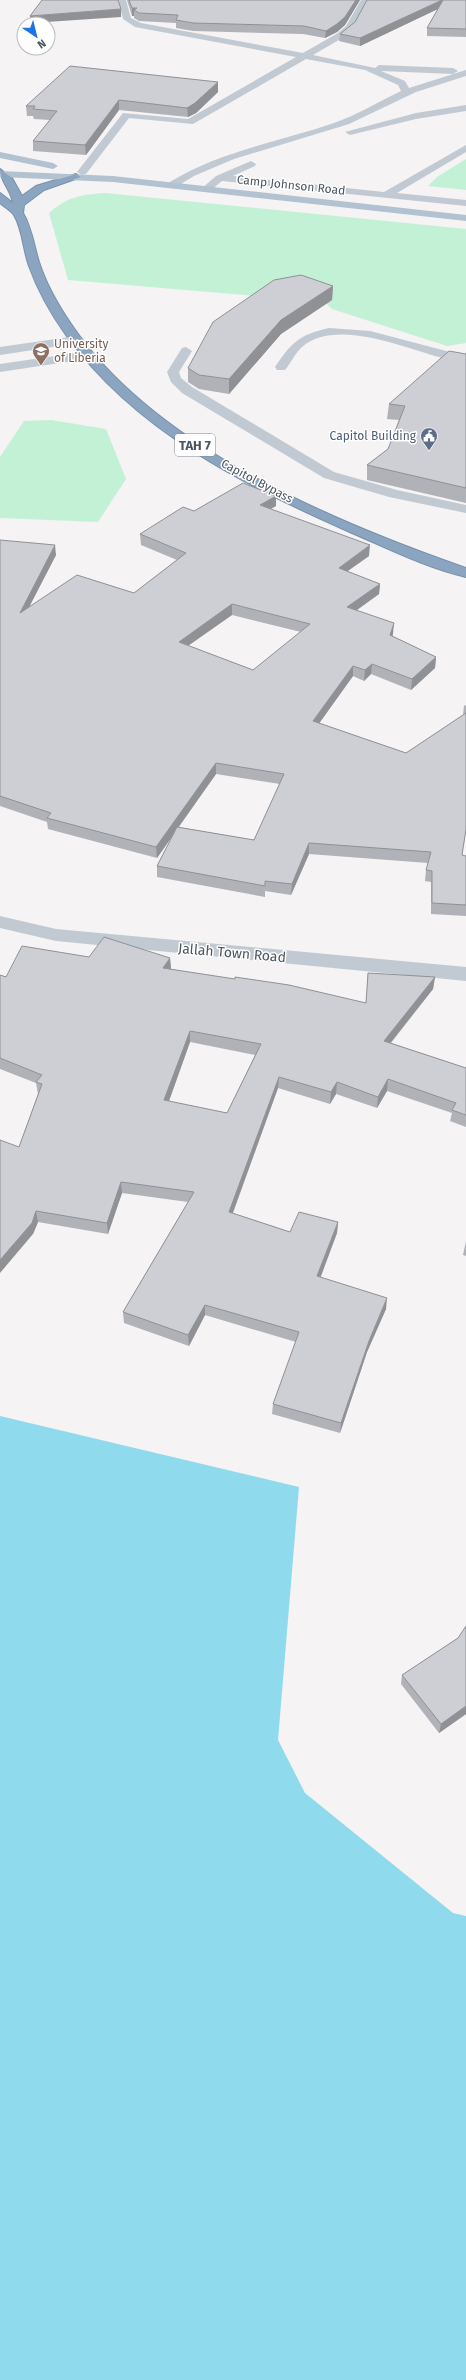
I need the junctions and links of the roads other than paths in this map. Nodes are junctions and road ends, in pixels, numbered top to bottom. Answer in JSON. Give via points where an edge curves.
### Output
{"nodes":[{"id":1,"x":122,"y":0,"type":"edge"},
{"id":2,"x":365,"y":0,"type":"edge"},
{"id":3,"x":305,"y":56,"type":"junction"},
{"id":4,"x":367,"y":68,"type":"junction"},
{"id":5,"x":466,"y":72,"type":"edge"},
{"id":6,"x":406,"y":93,"type":"junction"},
{"id":7,"x":466,"y":108,"type":"edge"},
{"id":8,"x":337,"y":136,"type":"dead end"},
{"id":9,"x":466,"y":148,"type":"edge"},
{"id":10,"x":0,"y":156,"type":"edge"},
{"id":11,"x":261,"y":161,"type":"dead end"},
{"id":12,"x":2,"y":173,"type":"edge"},
{"id":13,"x":79,"y":175,"type":"junction"},
{"id":14,"x":220,"y":178,"type":"junction"},
{"id":15,"x":172,"y":185,"type":"junction"},
{"id":16,"x":206,"y":189,"type":"junction"},
{"id":17,"x":386,"y":195,"type":"junction"},
{"id":18,"x":0,"y":196,"type":"edge"},
{"id":19,"x":466,"y":203,"type":"edge"},
{"id":20,"x":19,"y":208,"type":"junction"},
{"id":21,"x":466,"y":218,"type":"edge"},
{"id":22,"x":76,"y":340,"type":"junction"},
{"id":23,"x":0,"y":351,"type":"edge"},
{"id":24,"x":186,"y":351,"type":"dead end"},
{"id":25,"x":89,"y":355,"type":"junction"},
{"id":26,"x":446,"y":355,"type":"edge"},
{"id":27,"x":282,"y":367,"type":"dead end"},
{"id":28,"x":0,"y":368,"type":"edge"},
{"id":29,"x":466,"y":508,"type":"edge"},
{"id":30,"x":466,"y":573,"type":"edge"},
{"id":31,"x":0,"y":922,"type":"edge"},
{"id":32,"x":466,"y":974,"type":"edge"}],
"edges":[{"from":1,"to":3,"type":"street","via":[[127,19],[138,25]]},
{"from":2,"to":3,"type":"street","via":[[348,29]]},
{"from":3,"to":4,"type":"street"},
{"from":3,"to":13,"type":"street","via":[[190,122],[126,115]]},
{"from":4,"to":5,"type":"street"},
{"from":4,"to":6,"type":"street","via":[[402,83]]},
{"from":5,"to":6,"type":"street"},
{"from":6,"to":15,"type":"street","via":[[350,120],[211,164]]},
{"from":7,"to":8,"type":"street","via":[[390,122]]},
{"from":9,"to":17,"type":"street"},
{"from":10,"to":13,"type":"main road","name":"Camp Johnson Road"},
{"from":11,"to":14,"type":"street"},
{"from":12,"to":13,"type":"main road","name":"Camp Johnson Road"},
{"from":12,"to":20,"type":"highway","name":"Capitol Bypass","number":"TAH 7","via":[[14,188]]},
{"from":13,"to":15,"type":"main road","name":"Camp Johnson Road"},
{"from":13,"to":20,"type":"highway","via":[[40,188]]},
{"from":14,"to":16,"type":"street"},
{"from":14,"to":17,"type":"street"},
{"from":15,"to":16,"type":"main road","name":"Camp Johnson Road"},
{"from":16,"to":21,"type":"main road","name":"Camp Johnson Road"},
{"from":17,"to":19,"type":"street"},
{"from":18,"to":20,"type":"highway","via":[[6,204]]},
{"from":20,"to":22,"type":"highway","name":"Capitol Bypass","number":"TAH 7","via":[[42,285]]},
{"from":22,"to":23,"type":"street"},
{"from":22,"to":25,"type":"highway","name":"Capitol Bypass","number":"TAH 7"},
{"from":24,"to":29,"type":"street","via":[[173,372],[175,379],[187,390],[329,475],[394,494]]},
{"from":25,"to":28,"type":"street"},
{"from":25,"to":30,"type":"highway","name":"Capitol Bypass","number":"TAH 7","via":[[128,397],[176,433],[239,474],[324,516]]},
{"from":26,"to":27,"type":"street","via":[[346,330],[323,331],[298,344]]},
{"from":31,"to":32,"type":"street","name":"Jallah Town Road","via":[[63,936]]}]}
